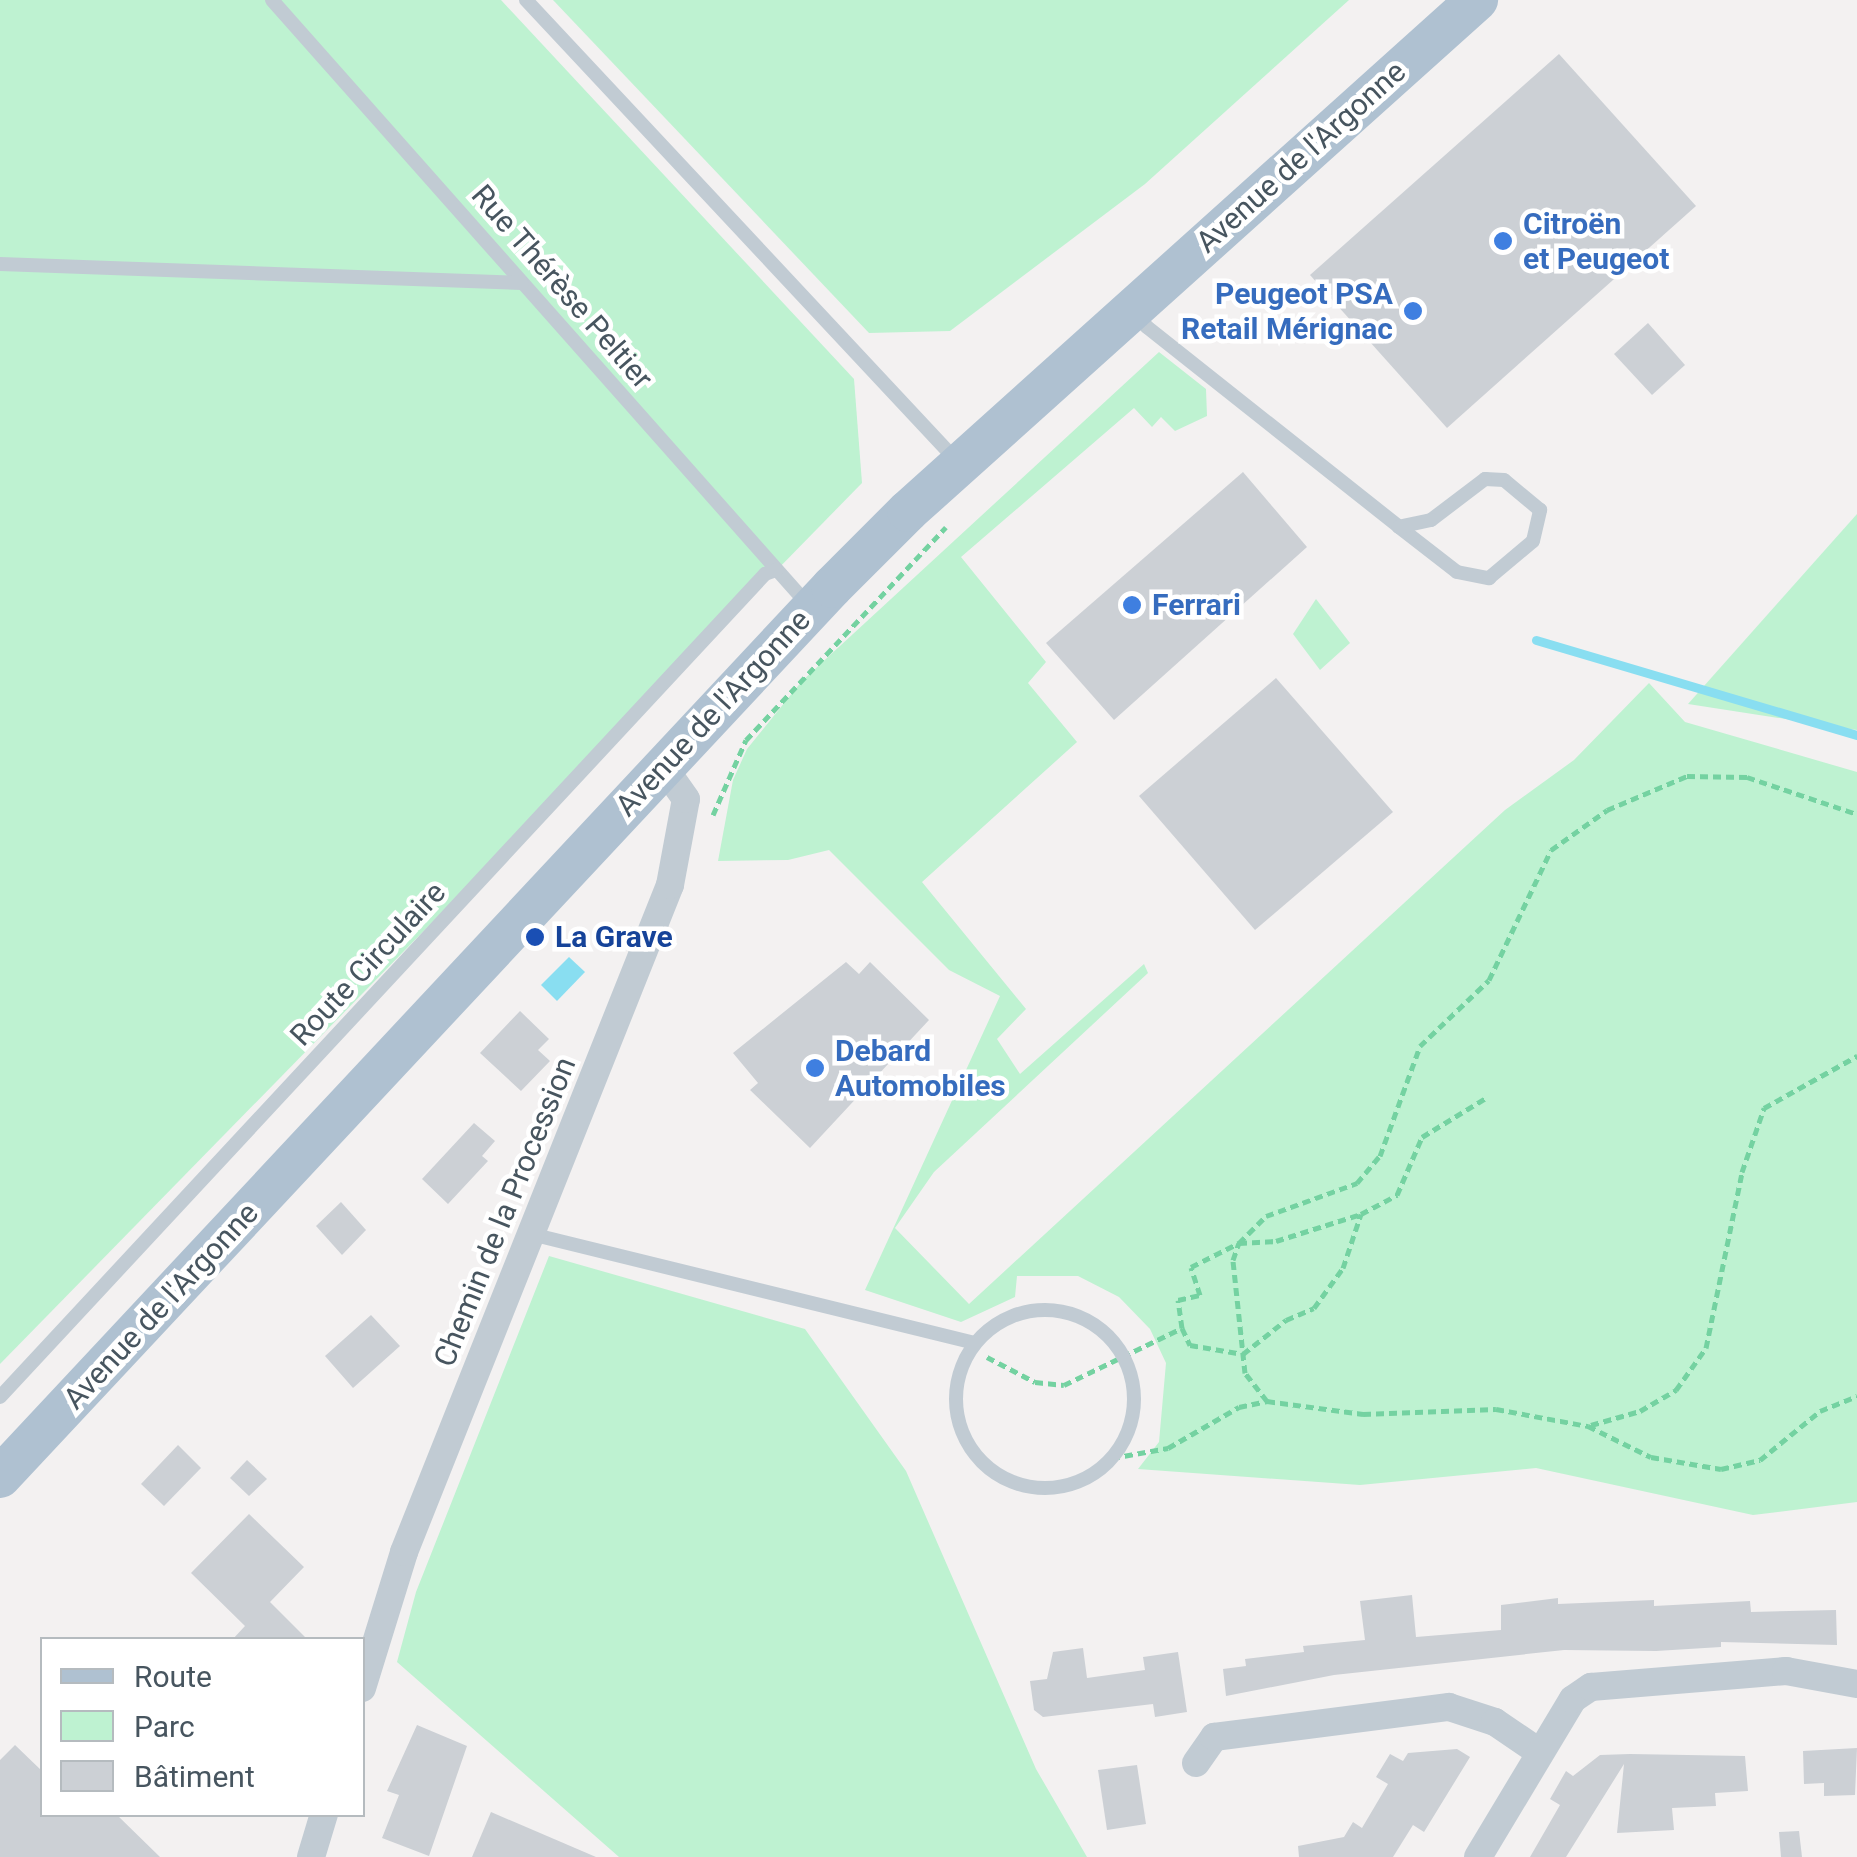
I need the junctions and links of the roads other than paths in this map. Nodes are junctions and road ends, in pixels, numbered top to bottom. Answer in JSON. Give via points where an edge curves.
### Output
{"nodes":[{"id":1,"x":272,"y":0,"type":"edge"},
{"id":2,"x":526,"y":0,"type":"edge"},
{"id":3,"x":1477,"y":0,"type":"edge"},
{"id":4,"x":0,"y":264,"type":"edge"},
{"id":5,"x":522,"y":283,"type":"junction"},
{"id":6,"x":1130,"y":310,"type":"junction"},
{"id":7,"x":960,"y":464,"type":"junction"},
{"id":8,"x":1399,"y":527,"type":"junction"},
{"id":9,"x":776,"y":570,"type":"junction"},
{"id":10,"x":812,"y":609,"type":"junction"},
{"id":11,"x":662,"y":765,"type":"junction"},
{"id":12,"x":531,"y":1234,"type":"junction"},
{"id":13,"x":975,"y":1344,"type":"junction"},
{"id":14,"x":0,"y":1397,"type":"edge"},
{"id":15,"x":0,"y":1477,"type":"edge"},
{"id":16,"x":365,"y":1678,"type":"edge"},
{"id":17,"x":1857,"y":1684,"type":"edge"},
{"id":18,"x":1539,"y":1752,"type":"junction"},
{"id":19,"x":1196,"y":1763,"type":"dead end"},
{"id":20,"x":323,"y":1817,"type":"edge"},
{"id":21,"x":311,"y":1857,"type":"edge"},
{"id":22,"x":1478,"y":1857,"type":"edge"}],
"edges":[{"from":1,"to":5,"type":"lane","name":"Rue Thérèse Peltier"},
{"from":2,"to":7,"type":"lane"},
{"from":3,"to":6,"type":"main road","name":"Avenue de l'Argonne"},
{"from":4,"to":5,"type":"lane"},
{"from":5,"to":9,"type":"lane","name":"Rue Thérèse Peltier"},
{"from":6,"to":7,"type":"main road","name":"Avenue de l'Argonne"},
{"from":6,"to":8,"type":"lane"},
{"from":7,"to":10,"type":"main road","name":"Avenue de l'Argonne"},
{"from":8,"to":8,"type":"lane","via":[[1457,572],[1489,578],[1532,541],[1540,510],[1504,480],[1485,479],[1431,520]]},
{"from":9,"to":10,"type":"lane","name":"Rue Thérèse Peltier"},
{"from":9,"to":14,"type":"lane","name":"Route Circulaire","via":[[765,574]]},
{"from":10,"to":11,"type":"main road","name":"Avenue de l'Argonne"},
{"from":11,"to":12,"type":"street","name":"Chemin de la Procession","via":[[686,798],[670,885]]},
{"from":11,"to":15,"type":"main road","name":"Avenue de l'Argonne"},
{"from":12,"to":13,"type":"lane"},
{"from":12,"to":16,"type":"street","name":"Chemin de la Procession","via":[[404,1552]]},
{"from":13,"to":13,"type":"lane","via":[[955,1400],[976,1457],[1000,1477],[1059,1487],[1088,1478],[1112,1458],[1134,1407],[1123,1358],[1102,1331],[1050,1310],[1022,1313]]},
{"from":17,"to":18,"type":"street","via":[[1786,1671],[1592,1687],[1573,1699]]},
{"from":18,"to":19,"type":"street","via":[[1496,1722],[1449,1707],[1214,1738]]},
{"from":18,"to":22,"type":"street"},
{"from":20,"to":21,"type":"street"}]}
